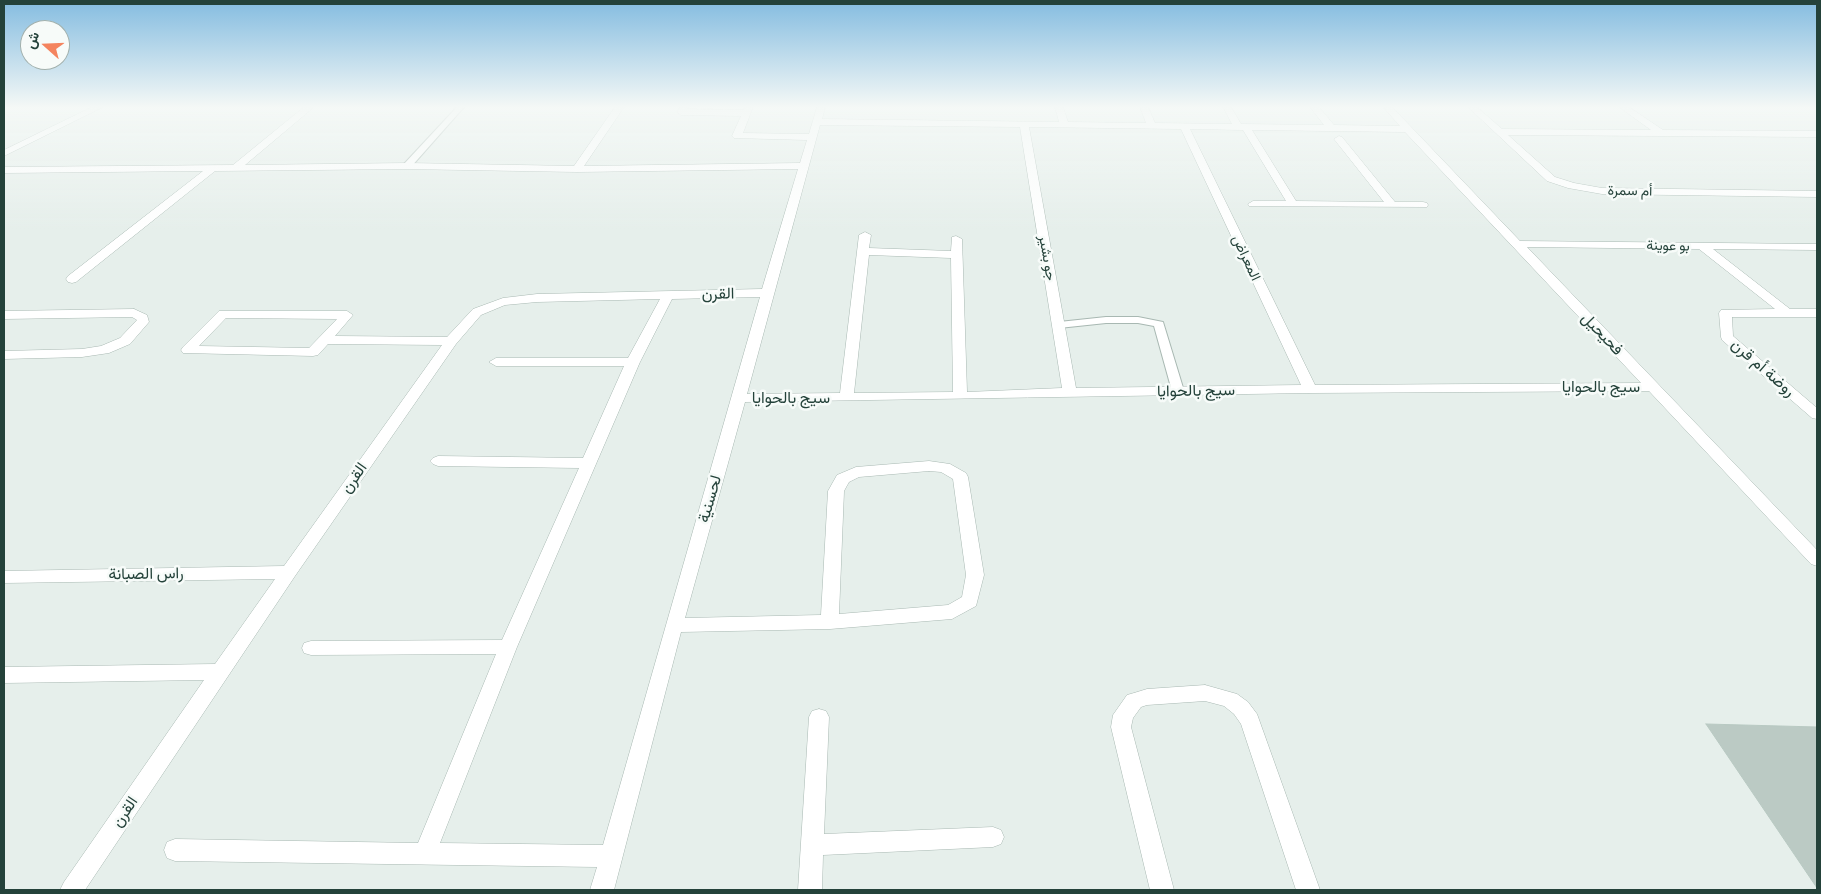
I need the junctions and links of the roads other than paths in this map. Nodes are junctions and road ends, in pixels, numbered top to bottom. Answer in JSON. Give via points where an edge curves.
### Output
{"nodes":[{"id":1,"x":259,"y":149,"type":"edge"},
{"id":2,"x":423,"y":149,"type":"edge"},
{"id":3,"x":592,"y":149,"type":"edge"},
{"id":4,"x":810,"y":149,"type":"edge"},
{"id":5,"x":1028,"y":149,"type":"edge"},
{"id":6,"x":1195,"y":149,"type":"edge"},
{"id":7,"x":1256,"y":149,"type":"edge"},
{"id":8,"x":1346,"y":149,"type":"edge"},
{"id":9,"x":1426,"y":149,"type":"edge"},
{"id":10,"x":1519,"y":149,"type":"edge"},
{"id":11,"x":407,"y":166,"type":"junction"},
{"id":12,"x":805,"y":166,"type":"junction"},
{"id":13,"x":213,"y":168,"type":"junction"},
{"id":14,"x":235,"y":168,"type":"junction"},
{"id":15,"x":578,"y":169,"type":"junction"},
{"id":16,"x":4,"y":170,"type":"edge"},
{"id":17,"x":1817,"y":194,"type":"edge"},
{"id":18,"x":1254,"y":204,"type":"dead end"},
{"id":19,"x":1293,"y":204,"type":"junction"},
{"id":20,"x":1392,"y":205,"type":"junction"},
{"id":21,"x":1423,"y":205,"type":"dead end"},
{"id":22,"x":865,"y":235,"type":"dead end"},
{"id":23,"x":956,"y":239,"type":"dead end"},
{"id":24,"x":1518,"y":244,"type":"junction"},
{"id":25,"x":1702,"y":246,"type":"junction"},
{"id":26,"x":1817,"y":247,"type":"edge"},
{"id":27,"x":863,"y":251,"type":"junction"},
{"id":28,"x":956,"y":255,"type":"junction"},
{"id":29,"x":72,"y":280,"type":"dead end"},
{"id":30,"x":767,"y":294,"type":"junction"},
{"id":31,"x":668,"y":295,"type":"junction"},
{"id":32,"x":1787,"y":313,"type":"junction"},
{"id":33,"x":1817,"y":313,"type":"edge"},
{"id":34,"x":4,"y":315,"type":"edge"},
{"id":35,"x":1059,"y":325,"type":"junction"},
{"id":36,"x":324,"y":340,"type":"junction"},
{"id":37,"x":451,"y":341,"type":"junction"},
{"id":38,"x":4,"y":355,"type":"edge"},
{"id":39,"x":496,"y":362,"type":"dead end"},
{"id":40,"x":633,"y":362,"type":"junction"},
{"id":41,"x":1653,"y":387,"type":"junction"},
{"id":42,"x":1310,"y":389,"type":"junction"},
{"id":43,"x":1178,"y":391,"type":"junction"},
{"id":44,"x":1070,"y":392,"type":"junction"},
{"id":45,"x":960,"y":396,"type":"junction"},
{"id":46,"x":847,"y":397,"type":"junction"},
{"id":47,"x":740,"y":398,"type":"junction"},
{"id":48,"x":1817,"y":415,"type":"edge"},
{"id":49,"x":438,"y":461,"type":"dead end"},
{"id":50,"x":590,"y":463,"type":"junction"},
{"id":51,"x":1815,"y":555,"type":"edge"},
{"id":52,"x":289,"y":572,"type":"junction"},
{"id":53,"x":4,"y":577,"type":"edge"},
{"id":54,"x":830,"y":622,"type":"junction"},
{"id":55,"x":674,"y":625,"type":"junction"},
{"id":56,"x":508,"y":647,"type":"junction"},
{"id":57,"x":311,"y":648,"type":"dead end"},
{"id":58,"x":220,"y":672,"type":"junction"},
{"id":59,"x":4,"y":675,"type":"edge"},
{"id":60,"x":819,"y":717,"type":"dead end"},
{"id":61,"x":993,"y":837,"type":"dead end"},
{"id":62,"x":812,"y":845,"type":"junction"},
{"id":63,"x":175,"y":850,"type":"dead end"},
{"id":64,"x":425,"y":853,"type":"junction"},
{"id":65,"x":611,"y":856,"type":"junction"},
{"id":66,"x":72,"y":890,"type":"edge"},
{"id":67,"x":602,"y":890,"type":"edge"},
{"id":68,"x":810,"y":890,"type":"edge"},
{"id":69,"x":1162,"y":890,"type":"edge"},
{"id":70,"x":1308,"y":890,"type":"edge"}],
"edges":[{"from":1,"to":14,"type":"street"},
{"from":2,"to":11,"type":"lane"},
{"from":3,"to":15,"type":"street"},
{"from":4,"to":12,"type":"street","name":"لحسنية"},
{"from":5,"to":35,"type":"street","name":"جو بشير"},
{"from":6,"to":42,"type":"street","name":"المعراض"},
{"from":7,"to":19,"type":"street"},
{"from":8,"to":20,"type":"street"},
{"from":9,"to":24,"type":"street","name":"فحيحيل"},
{"from":10,"to":17,"type":"street","name":"أم سمرة","via":[[1551,178],[1572,186],[1602,191]]},
{"from":11,"to":14,"type":"street"},
{"from":11,"to":15,"type":"street"},
{"from":12,"to":15,"type":"street"},
{"from":12,"to":30,"type":"street","name":"لحسنية"},
{"from":13,"to":14,"type":"street"},
{"from":13,"to":16,"type":"street"},
{"from":13,"to":29,"type":"street"},
{"from":18,"to":19,"type":"street"},
{"from":19,"to":20,"type":"street"},
{"from":20,"to":21,"type":"street"},
{"from":22,"to":27,"type":"street"},
{"from":23,"to":28,"type":"street"},
{"from":24,"to":25,"type":"street","name":"بو عوينة"},
{"from":24,"to":41,"type":"street","name":"فحيحيل"},
{"from":25,"to":26,"type":"street","name":"بو عوينة"},
{"from":25,"to":32,"type":"street"},
{"from":27,"to":28,"type":"street"},
{"from":27,"to":46,"type":"street"},
{"from":28,"to":45,"type":"street"},
{"from":30,"to":31,"type":"street","name":"القرن"},
{"from":30,"to":47,"type":"street","name":"لحسنية"},
{"from":31,"to":37,"type":"street","name":"القرن","via":[[537,298],[503,302],[477,312]]},
{"from":31,"to":40,"type":"street"},
{"from":32,"to":33,"type":"street","name":"روضة أم قرن"},
{"from":32,"to":48,"type":"street","name":"روضة أم قرن","via":[[1726,313],[1727,337]]},
{"from":34,"to":38,"type":"street","via":[[134,313],[143,318],[143,322],[125,340],[104,350]]},
{"from":35,"to":43,"type":"lane","via":[[1106,320],[1159,324]]},
{"from":35,"to":44,"type":"street","name":"جو بشير"},
{"from":36,"to":36,"type":"street","via":[[347,315],[223,314],[188,350],[313,352]]},
{"from":36,"to":37,"type":"street"},
{"from":37,"to":52,"type":"street","name":"القرن"},
{"from":39,"to":40,"type":"street"},
{"from":40,"to":50,"type":"street"},
{"from":41,"to":42,"type":"street","name":"سيج بالحوايا"},
{"from":41,"to":51,"type":"street","name":"فحيحيل"},
{"from":42,"to":43,"type":"street","name":"سيج بالحوايا"},
{"from":43,"to":44,"type":"street","name":"سيج بالحوايا"},
{"from":44,"to":45,"type":"street","name":"سيج بالحوايا"},
{"from":45,"to":46,"type":"street","name":"سيج بالحوايا"},
{"from":46,"to":47,"type":"street","name":"سيج بالحوايا"},
{"from":47,"to":55,"type":"street","name":"لحسنية"},
{"from":49,"to":50,"type":"street"},
{"from":50,"to":56,"type":"street"},
{"from":52,"to":53,"type":"street","name":"راس الصبانة"},
{"from":52,"to":58,"type":"street","name":"القرن"},
{"from":54,"to":54,"type":"street","via":[[952,612],[970,601],[974,575],[960,477],[945,468],[928,466],[856,472],[843,479],[836,490]]},
{"from":54,"to":55,"type":"street"},
{"from":55,"to":65,"type":"street","name":"لحسنية"},
{"from":56,"to":57,"type":"street"},
{"from":56,"to":64,"type":"street"},
{"from":58,"to":59,"type":"street"},
{"from":58,"to":66,"type":"street","name":"القرن"},
{"from":60,"to":62,"type":"street"},
{"from":61,"to":62,"type":"street"},
{"from":62,"to":68,"type":"street"},
{"from":63,"to":64,"type":"street"},
{"from":64,"to":65,"type":"street"},
{"from":65,"to":67,"type":"street","name":"لحسنية"},
{"from":69,"to":70,"type":"street","via":[[1121,728],[1123,715],[1134,701],[1147,696],[1205,693],[1230,700],[1250,720]]}]}
